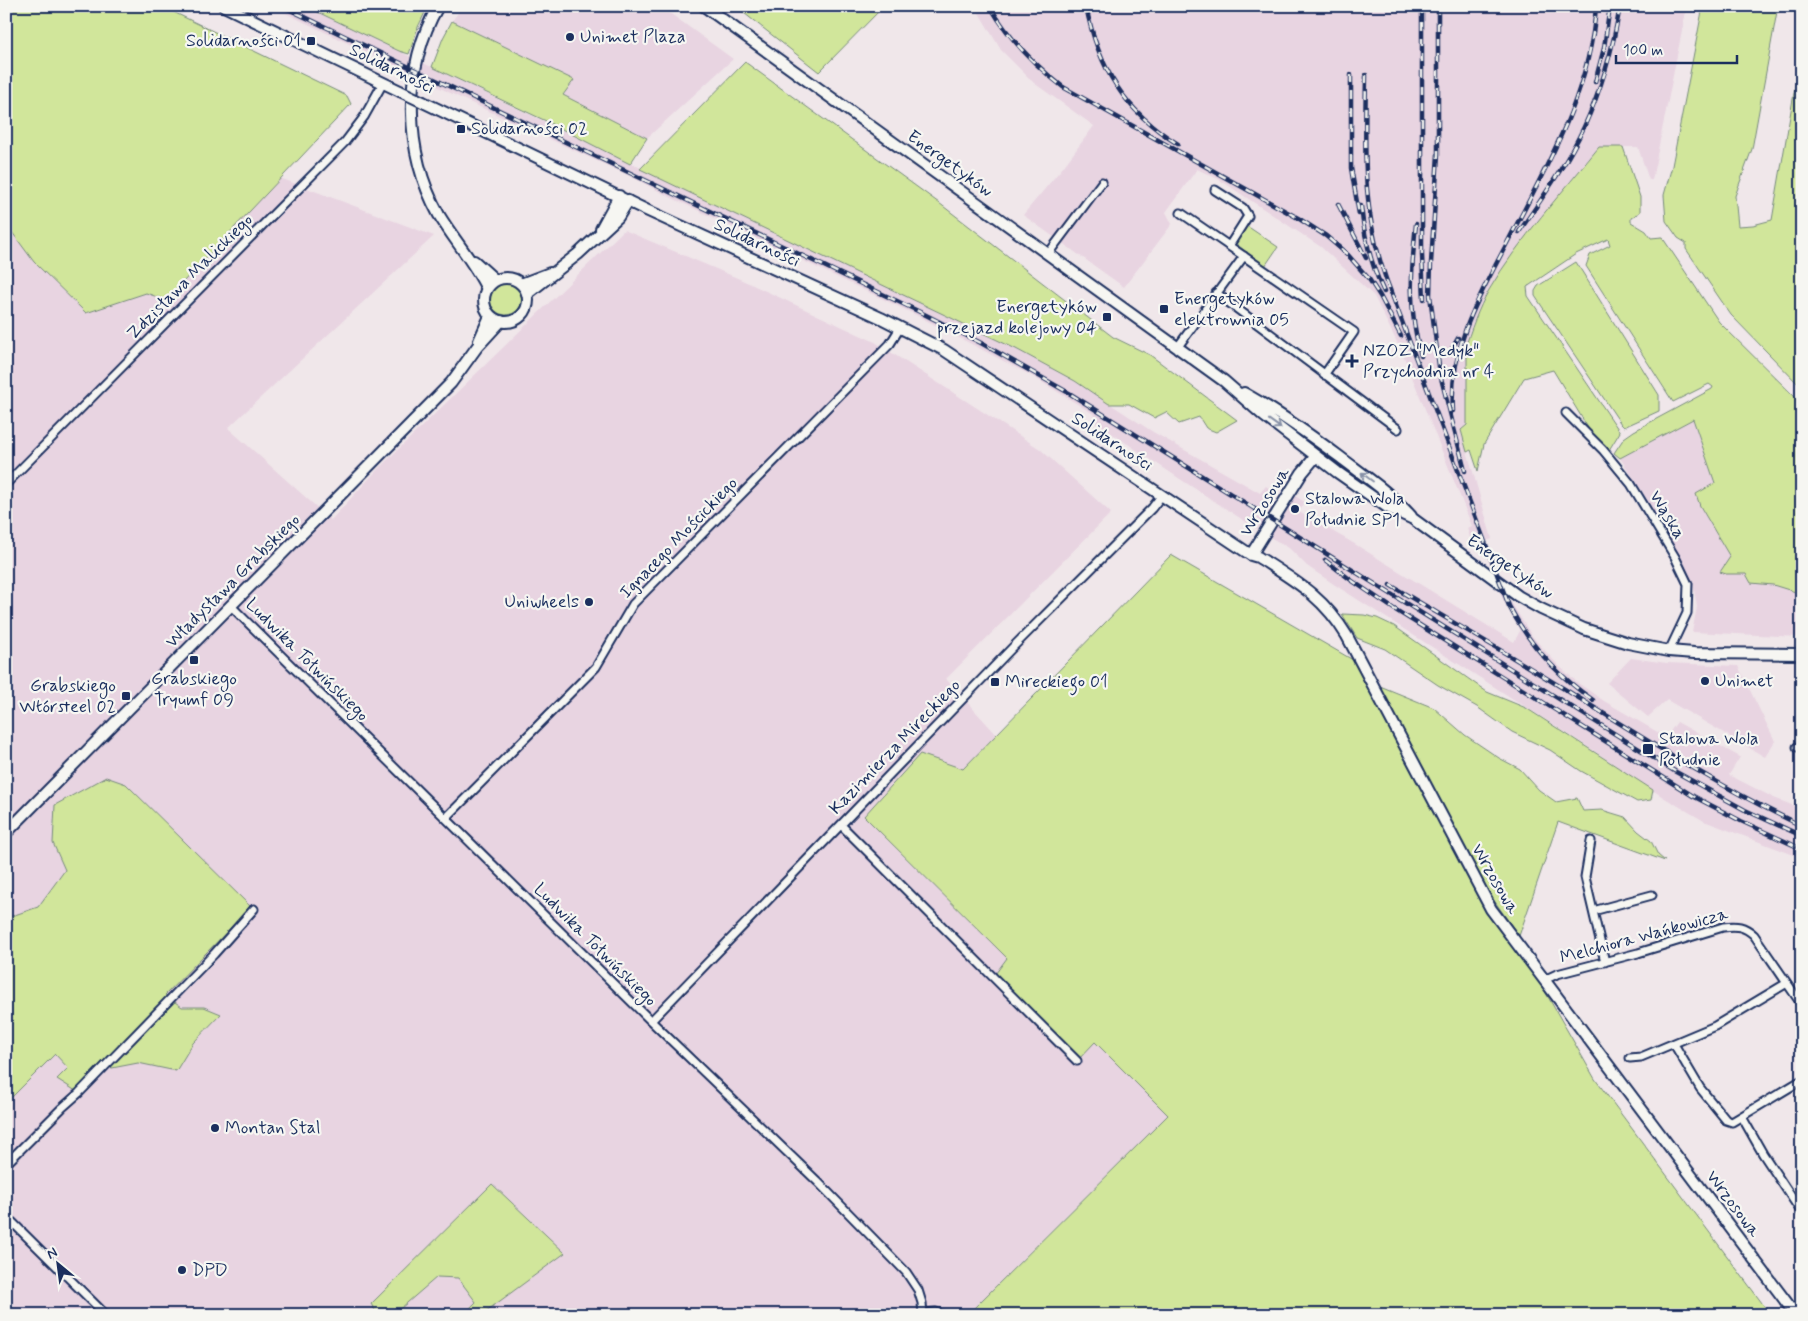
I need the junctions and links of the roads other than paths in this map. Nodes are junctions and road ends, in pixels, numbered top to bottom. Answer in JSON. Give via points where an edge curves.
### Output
{"nodes":[{"id":1,"x":224,"y":6,"type":"edge"},
{"id":2,"x":438,"y":6,"type":"edge"},
{"id":3,"x":704,"y":6,"type":"edge"},
{"id":4,"x":383,"y":83,"type":"junction"},
{"id":5,"x":1102,"y":182,"type":"dead end"},
{"id":6,"x":1215,"y":190,"type":"dead end"},
{"id":7,"x":624,"y":199,"type":"junction"},
{"id":8,"x":1182,"y":213,"type":"dead end"},
{"id":9,"x":1229,"y":246,"type":"junction"},
{"id":10,"x":465,"y":251,"type":"junction"},
{"id":11,"x":1048,"y":254,"type":"junction"},
{"id":12,"x":1244,"y":256,"type":"junction"},
{"id":13,"x":555,"y":272,"type":"junction"},
{"id":14,"x":495,"y":280,"type":"junction"},
{"id":15,"x":521,"y":284,"type":"junction"},
{"id":16,"x":487,"y":289,"type":"junction"},
{"id":17,"x":1216,"y":293,"type":"junction"},
{"id":18,"x":527,"y":294,"type":"junction"},
{"id":19,"x":490,"y":316,"type":"junction"},
{"id":20,"x":501,"y":321,"type":"junction"},
{"id":21,"x":900,"y":328,"type":"junction"},
{"id":22,"x":477,"y":347,"type":"junction"},
{"id":23,"x":1177,"y":348,"type":"junction"},
{"id":24,"x":1324,"y":375,"type":"junction"},
{"id":25,"x":1224,"y":381,"type":"junction"},
{"id":26,"x":1566,"y":413,"type":"dead end"},
{"id":27,"x":1398,"y":429,"type":"dead end"},
{"id":28,"x":1303,"y":430,"type":"junction"},
{"id":29,"x":1316,"y":456,"type":"junction"},
{"id":30,"x":1352,"y":466,"type":"junction"},
{"id":31,"x":6,"y":484,"type":"edge"},
{"id":32,"x":1162,"y":495,"type":"junction"},
{"id":33,"x":1413,"y":519,"type":"junction"},
{"id":34,"x":1251,"y":555,"type":"junction"},
{"id":35,"x":230,"y":605,"type":"junction"},
{"id":36,"x":1668,"y":651,"type":"junction"},
{"id":37,"x":1802,"y":654,"type":"edge"},
{"id":38,"x":446,"y":818,"type":"junction"},
{"id":39,"x":841,"y":825,"type":"junction"},
{"id":40,"x":6,"y":833,"type":"edge"},
{"id":41,"x":1591,"y":841,"type":"dead end"},
{"id":42,"x":1652,"y":895,"type":"dead end"},
{"id":43,"x":254,"y":910,"type":"dead end"},
{"id":44,"x":1593,"y":911,"type":"junction"},
{"id":45,"x":1605,"y":962,"type":"junction"},
{"id":46,"x":1544,"y":980,"type":"junction"},
{"id":47,"x":1786,"y":983,"type":"junction"},
{"id":48,"x":1802,"y":1005,"type":"edge"},
{"id":49,"x":651,"y":1021,"type":"junction"},
{"id":50,"x":1674,"y":1044,"type":"junction"},
{"id":51,"x":1630,"y":1058,"type":"dead end"},
{"id":52,"x":1077,"y":1061,"type":"dead end"},
{"id":53,"x":1802,"y":1080,"type":"edge"},
{"id":54,"x":1742,"y":1117,"type":"junction"},
{"id":55,"x":6,"y":1164,"type":"edge"},
{"id":56,"x":1802,"y":1213,"type":"edge"},
{"id":57,"x":6,"y":1216,"type":"edge"},
{"id":58,"x":923,"y":1314,"type":"edge"},
{"id":59,"x":106,"y":1315,"type":"edge"},
{"id":60,"x":942,"y":1315,"type":"edge"},
{"id":61,"x":1796,"y":1315,"type":"edge"}],
"edges":[{"from":1,"to":4,"type":"street","name":"Solidarności"},
{"from":2,"to":10,"type":"street","via":[[424,37],[414,76],[414,137],[430,196],[452,236]]},
{"from":3,"to":11,"type":"street","name":"Energetyków"},
{"from":4,"to":7,"type":"street","name":"Solidarności","bridge":true},
{"from":4,"to":31,"type":"street","name":"Zdzisława Malickiego","via":[[350,137]]},
{"from":5,"to":11,"type":"street"},
{"from":6,"to":9,"type":"street","via":[[1243,208],[1248,216]]},
{"from":7,"to":13,"type":"street","via":[[618,217]]},
{"from":7,"to":21,"type":"street","name":"Solidarności"},
{"from":8,"to":9,"type":"street"},
{"from":9,"to":12,"type":"street"},
{"from":10,"to":14,"type":"street"},
{"from":10,"to":16,"type":"street"},
{"from":11,"to":23,"type":"street","name":"Energetyków"},
{"from":12,"to":17,"type":"street"},
{"from":12,"to":24,"type":"street","via":[[1354,332]]},
{"from":13,"to":15,"type":"street"},
{"from":13,"to":18,"type":"street"},
{"from":14,"to":15,"type":"street","via":[[508,278]]},
{"from":14,"to":16,"type":"street"},
{"from":15,"to":18,"type":"street"},
{"from":16,"to":19,"type":"street","via":[[484,303]]},
{"from":17,"to":23,"type":"street"},
{"from":17,"to":24,"type":"street"},
{"from":18,"to":20,"type":"street","via":[[526,306],[519,317]]},
{"from":19,"to":20,"type":"street"},
{"from":19,"to":22,"type":"street","name":"Władysława Grabskiego"},
{"from":20,"to":22,"type":"street","name":"Władysława Grabskiego"},
{"from":21,"to":32,"type":"street","name":"Solidarności","via":[[944,350]]},
{"from":21,"to":38,"type":"street","name":"Ignacego Mościckiego","via":[[884,351],[633,604],[596,667]]},
{"from":22,"to":35,"type":"street","name":"Władysława Grabskiego","via":[[451,383]]},
{"from":23,"to":25,"type":"street","name":"Energetyków"},
{"from":24,"to":27,"type":"street"},
{"from":25,"to":28,"type":"street","name":"Energetyków"},
{"from":25,"to":29,"type":"street","name":"Energetyków","one_way":true},
{"from":26,"to":36,"type":"street","name":"Wąska","via":[[1631,484],[1688,584],[1688,613]]},
{"from":28,"to":29,"type":"street"},
{"from":28,"to":30,"type":"street","name":"Energetyków"},
{"from":29,"to":30,"type":"street"},
{"from":29,"to":33,"type":"street","name":"Energetyków","via":[[1388,507]]},
{"from":29,"to":34,"type":"street","name":"Wrzosowa"},
{"from":33,"to":30,"type":"street","name":"Energetyków","one_way":true,"via":[[1389,494]]},
{"from":32,"to":34,"type":"street","name":"Solidarności"},
{"from":32,"to":39,"type":"street","name":"Kazimierza Mireckiego"},
{"from":33,"to":36,"type":"street","name":"Energetyków","via":[[1540,609],[1584,629]]},
{"from":34,"to":46,"type":"street","name":"Wrzosowa","via":[[1309,591],[1337,619],[1486,899]]},
{"from":35,"to":38,"type":"street","name":"Ludwika Tołwińskiego"},
{"from":35,"to":40,"type":"street","name":"Władysława Grabskiego"},
{"from":36,"to":37,"type":"street","name":"Energetyków"},
{"from":38,"to":49,"type":"street","name":"Ludwika Tołwińskiego"},
{"from":39,"to":49,"type":"street","name":"Kazimierza Mireckiego"},
{"from":39,"to":52,"type":"street"},
{"from":41,"to":44,"type":"street","via":[[1585,877]]},
{"from":42,"to":44,"type":"street"},
{"from":43,"to":55,"type":"street","via":[[79,1093]]},
{"from":44,"to":45,"type":"street"},
{"from":45,"to":46,"type":"street","name":"Melchiora Wańkowicza"},
{"from":45,"to":47,"type":"street","name":"Melchiora Wańkowicza","via":[[1737,925],[1754,935]]},
{"from":46,"to":61,"type":"street","name":"Wrzosowa"},
{"from":47,"to":48,"type":"street","name":"Melchiora Wańkowicza"},
{"from":47,"to":50,"type":"street","via":[[1715,1026]]},
{"from":49,"to":58,"type":"street","name":"Ludwika Tołwińskiego","via":[[804,1168],[906,1272],[918,1290]]},
{"from":50,"to":51,"type":"street","via":[[1642,1057]]},
{"from":50,"to":54,"type":"street","via":[[1700,1088],[1726,1120],[1732,1122]]},
{"from":53,"to":54,"type":"street"},
{"from":54,"to":56,"type":"street"},
{"from":57,"to":59,"type":"street"},
{"from":58,"to":60,"type":"street","via":[[936,1312]]}]}
